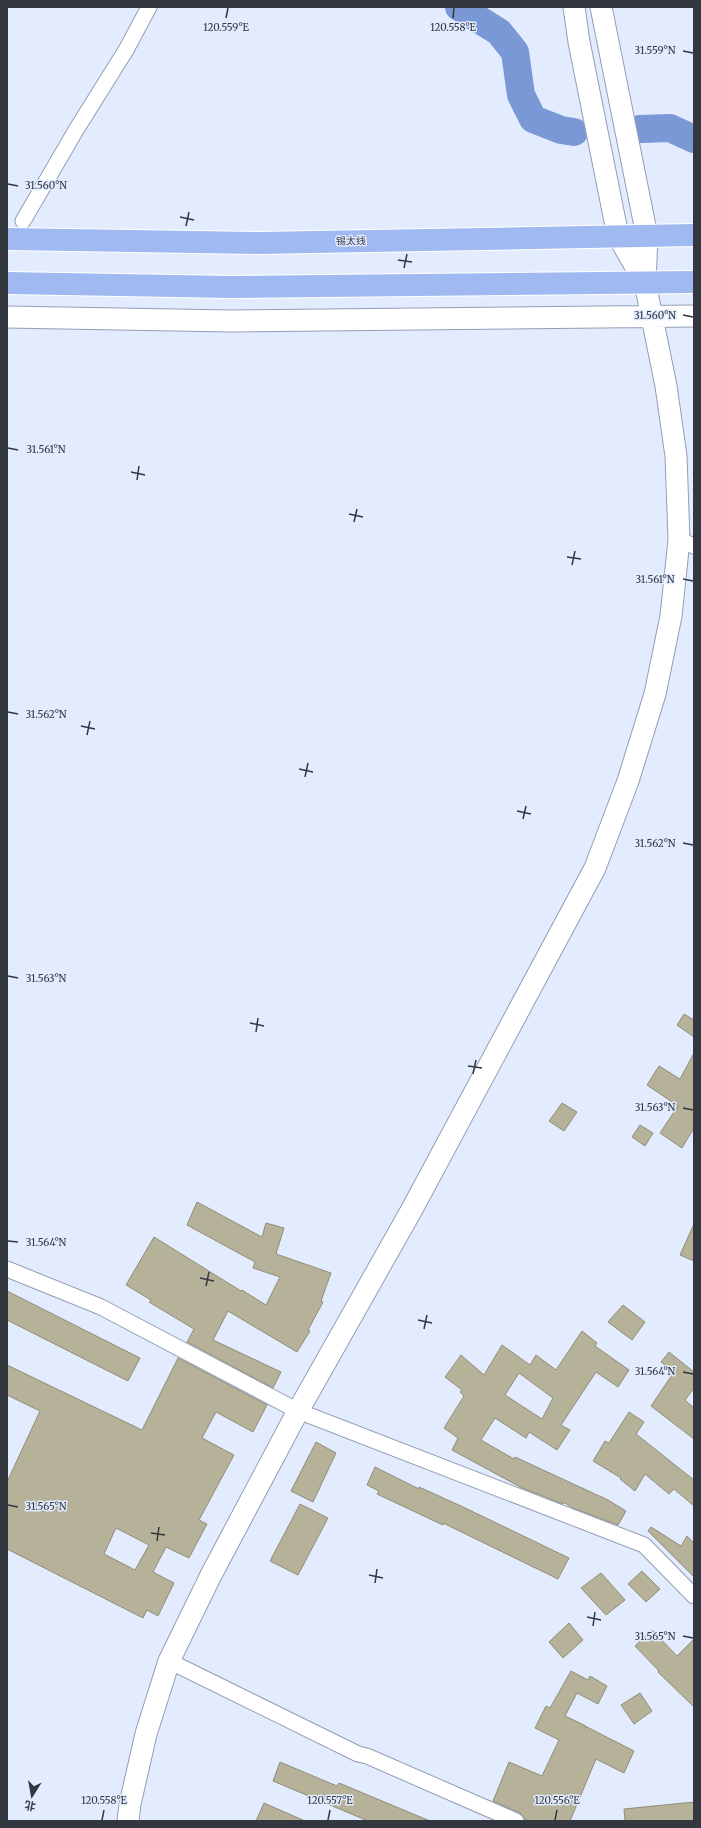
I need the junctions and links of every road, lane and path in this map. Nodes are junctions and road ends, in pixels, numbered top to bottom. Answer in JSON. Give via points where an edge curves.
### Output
{"nodes":[{"id":1,"x":148,"y":7,"type":"edge"},
{"id":2,"x":574,"y":7,"type":"edge"},
{"id":3,"x":601,"y":7,"type":"edge"},
{"id":4,"x":23,"y":221,"type":"dead end"},
{"id":5,"x":694,"y":235,"type":"edge"},
{"id":6,"x":618,"y":236,"type":"junction"},
{"id":7,"x":647,"y":236,"type":"junction"},
{"id":8,"x":7,"y":239,"type":"edge"},
{"id":9,"x":694,"y":282,"type":"edge"},
{"id":10,"x":7,"y":283,"type":"edge"},
{"id":11,"x":645,"y":283,"type":"junction"},
{"id":12,"x":694,"y":316,"type":"edge"},
{"id":13,"x":7,"y":317,"type":"edge"},
{"id":14,"x":652,"y":317,"type":"junction"},
{"id":15,"x":687,"y":543,"type":"edge"},
{"id":16,"x":7,"y":1269,"type":"edge"},
{"id":17,"x":298,"y":1411,"type":"junction"},
{"id":18,"x":694,"y":1596,"type":"edge"},
{"id":19,"x":169,"y":1660,"type":"junction"},
{"id":20,"x":128,"y":1821,"type":"edge"},
{"id":21,"x":516,"y":1821,"type":"edge"}],
"edges":[{"from":1,"to":4,"type":"street","via":[[126,50]]},
{"from":2,"to":6,"type":"street"},
{"from":3,"to":7,"type":"street"},
{"from":5,"to":7,"type":"main road","name":"锡太线"},
{"from":6,"to":7,"type":"main road","name":"锡太线"},
{"from":6,"to":8,"type":"main road","name":"锡太线","via":[[259,243]]},
{"from":6,"to":11,"type":"street"},
{"from":7,"to":11,"type":"street"},
{"from":9,"to":11,"type":"main road"},
{"from":10,"to":11,"type":"main road","via":[[239,286]]},
{"from":11,"to":14,"type":"street"},
{"from":12,"to":14,"type":"street"},
{"from":13,"to":14,"type":"street","via":[[231,321]]},
{"from":14,"to":15,"type":"street","via":[[666,386]]},
{"from":15,"to":17,"type":"street","via":[[655,694],[628,781],[596,868],[411,1210]]},
{"from":16,"to":17,"type":"street","via":[[101,1307]]},
{"from":17,"to":18,"type":"street","via":[[644,1545]]},
{"from":17,"to":19,"type":"street"},
{"from":19,"to":20,"type":"street","via":[[146,1734]]},
{"from":19,"to":21,"type":"street","via":[[358,1754]]}]}
